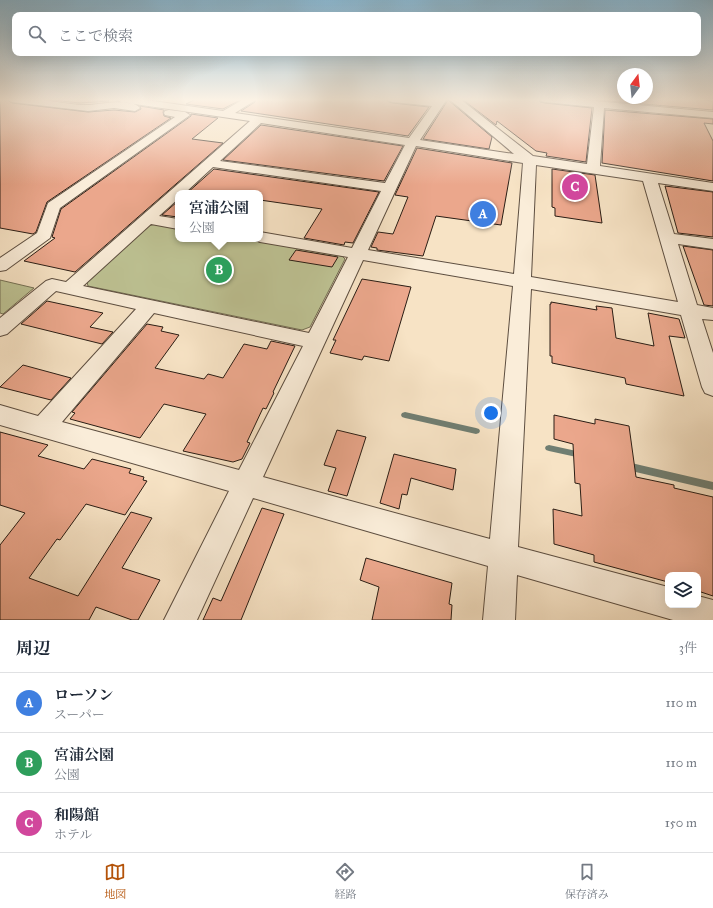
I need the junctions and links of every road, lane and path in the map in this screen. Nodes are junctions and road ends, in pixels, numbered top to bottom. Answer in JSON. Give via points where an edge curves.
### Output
{"nodes":[{"id":1,"x":166,"y":128,"type":"edge"},
{"id":2,"x":249,"y":128,"type":"edge"},
{"id":3,"x":318,"y":128,"type":"edge"},
{"id":4,"x":423,"y":128,"type":"edge"},
{"id":5,"x":484,"y":128,"type":"edge"},
{"id":6,"x":598,"y":128,"type":"edge"},
{"id":7,"x":412,"y":142,"type":"junction"},
{"id":8,"x":528,"y":159,"type":"junction"},
{"id":9,"x":209,"y":164,"type":"junction"},
{"id":10,"x":594,"y":169,"type":"junction"},
{"id":11,"x":649,"y":177,"type":"junction"},
{"id":12,"x":713,"y":187,"type":"edge"},
{"id":13,"x":390,"y":188,"type":"junction"},
{"id":14,"x":180,"y":190,"type":"edge"},
{"id":15,"x":175,"y":195,"type":"edge"},
{"id":16,"x":148,"y":219,"type":"junction"},
{"id":17,"x":175,"y":224,"type":"edge"},
{"id":18,"x":263,"y":238,"type":"edge"},
{"id":19,"x":668,"y":238,"type":"junction"},
{"id":20,"x":713,"y":244,"type":"edge"},
{"id":21,"x":358,"y":254,"type":"junction"},
{"id":22,"x":0,"y":266,"type":"edge"},
{"id":23,"x":522,"y":281,"type":"junction"},
{"id":24,"x":69,"y":288,"type":"junction"},
{"id":25,"x":150,"y":306,"type":"junction"},
{"id":26,"x":690,"y":310,"type":"junction"},
{"id":27,"x":713,"y":314,"type":"edge"},
{"id":28,"x":0,"y":329,"type":"edge"},
{"id":29,"x":315,"y":341,"type":"junction"},
{"id":30,"x":713,"y":387,"type":"edge"},
{"id":31,"x":0,"y":415,"type":"edge"},
{"id":32,"x":43,"y":427,"type":"junction"},
{"id":33,"x":246,"y":484,"type":"junction"},
{"id":34,"x":503,"y":556,"type":"junction"},
{"id":35,"x":665,"y":602,"type":"edge"},
{"id":36,"x":685,"y":608,"type":"edge"},
{"id":37,"x":713,"y":616,"type":"edge"},
{"id":38,"x":180,"y":620,"type":"edge"},
{"id":39,"x":499,"y":620,"type":"edge"}],
"edges":[{"from":1,"to":22,"type":"street","via":[[52,206],[44,235]]},
{"from":2,"to":9,"type":"street"},
{"from":3,"to":7,"type":"street"},
{"from":4,"to":7,"type":"street"},
{"from":5,"to":8,"type":"street"},
{"from":6,"to":10,"type":"street"},
{"from":7,"to":8,"type":"street"},
{"from":7,"to":13,"type":"street"},
{"from":8,"to":10,"type":"street"},
{"from":8,"to":23,"type":"street","via":[[530,165]]},
{"from":9,"to":13,"type":"street"},
{"from":9,"to":14,"type":"street"},
{"from":10,"to":11,"type":"street"},
{"from":11,"to":12,"type":"street"},
{"from":11,"to":19,"type":"street"},
{"from":13,"to":21,"type":"street"},
{"from":15,"to":16,"type":"street"},
{"from":16,"to":17,"type":"street"},
{"from":16,"to":24,"type":"street"},
{"from":18,"to":21,"type":"street"},
{"from":19,"to":20,"type":"street"},
{"from":19,"to":26,"type":"street"},
{"from":21,"to":23,"type":"street"},
{"from":21,"to":29,"type":"street"},
{"from":23,"to":26,"type":"street"},
{"from":23,"to":34,"type":"street"},
{"from":24,"to":25,"type":"street"},
{"from":24,"to":28,"type":"street","via":[[52,285]]},
{"from":25,"to":29,"type":"street"},
{"from":25,"to":32,"type":"street"},
{"from":26,"to":27,"type":"street"},
{"from":26,"to":30,"type":"street"},
{"from":29,"to":33,"type":"street"},
{"from":31,"to":32,"type":"street"},
{"from":32,"to":33,"type":"street"},
{"from":33,"to":34,"type":"street"},
{"from":33,"to":38,"type":"street"},
{"from":34,"to":35,"type":"street"},
{"from":34,"to":39,"type":"street"},
{"from":36,"to":37,"type":"street"}]}
